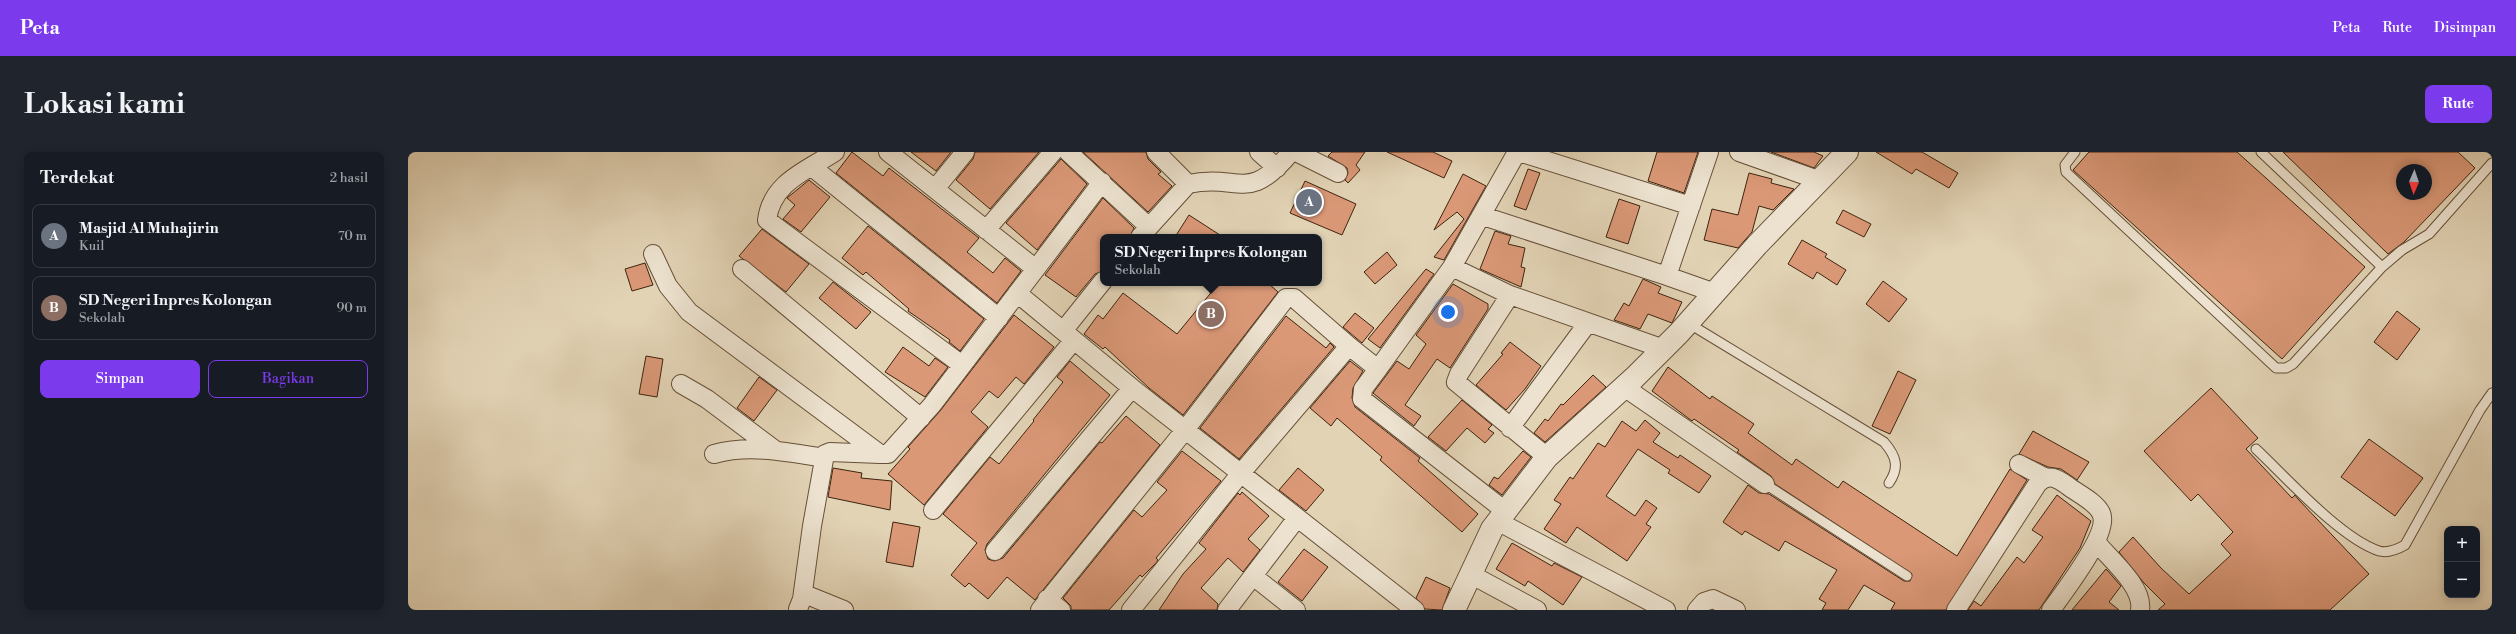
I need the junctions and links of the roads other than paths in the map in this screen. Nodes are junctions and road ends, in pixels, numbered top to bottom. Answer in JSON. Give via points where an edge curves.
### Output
{"nodes":[{"id":1,"x":835,"y":152,"type":"edge"},
{"id":2,"x":888,"y":152,"type":"edge"},
{"id":3,"x":964,"y":152,"type":"edge"},
{"id":4,"x":1053,"y":152,"type":"edge"},
{"id":5,"x":1068,"y":152,"type":"edge"},
{"id":6,"x":1156,"y":152,"type":"edge"},
{"id":7,"x":1259,"y":152,"type":"edge"},
{"id":8,"x":1291,"y":152,"type":"edge"},
{"id":9,"x":1296,"y":152,"type":"edge"},
{"id":10,"x":1518,"y":152,"type":"edge"},
{"id":11,"x":1709,"y":152,"type":"edge"},
{"id":12,"x":1739,"y":152,"type":"edge"},
{"id":13,"x":1847,"y":152,"type":"edge"},
{"id":14,"x":2075,"y":152,"type":"edge"},
{"id":15,"x":2261,"y":152,"type":"edge"},
{"id":16,"x":2492,"y":163,"type":"edge"},
{"id":17,"x":812,"y":167,"type":"junction"},
{"id":18,"x":1277,"y":168,"type":"junction"},
{"id":19,"x":1338,"y":173,"type":"dead end"},
{"id":20,"x":1818,"y":180,"type":"junction"},
{"id":21,"x":1102,"y":182,"type":"junction"},
{"id":22,"x":1188,"y":184,"type":"junction"},
{"id":23,"x":935,"y":189,"type":"junction"},
{"id":24,"x":1691,"y":206,"type":"junction"},
{"id":25,"x":1483,"y":216,"type":"junction"},
{"id":26,"x":986,"y":230,"type":"junction"},
{"id":27,"x":1145,"y":232,"type":"edge"},
{"id":28,"x":654,"y":254,"type":"dead end"},
{"id":29,"x":1452,"y":267,"type":"junction"},
{"id":30,"x":2382,"y":268,"type":"junction"},
{"id":31,"x":742,"y":269,"type":"dead end"},
{"id":32,"x":1036,"y":269,"type":"junction"},
{"id":33,"x":1668,"y":276,"type":"junction"},
{"id":34,"x":1100,"y":285,"type":"edge"},
{"id":35,"x":1017,"y":293,"type":"junction"},
{"id":36,"x":1714,"y":294,"type":"junction"},
{"id":37,"x":1510,"y":295,"type":"junction"},
{"id":38,"x":999,"y":318,"type":"junction"},
{"id":39,"x":1688,"y":323,"type":"junction"},
{"id":40,"x":1587,"y":324,"type":"junction"},
{"id":41,"x":1069,"y":336,"type":"junction"},
{"id":42,"x":1349,"y":346,"type":"junction"},
{"id":43,"x":1664,"y":349,"type":"junction"},
{"id":44,"x":962,"y":365,"type":"junction"},
{"id":45,"x":1378,"y":369,"type":"junction"},
{"id":46,"x":681,"y":384,"type":"dead end"},
{"id":47,"x":1624,"y":387,"type":"junction"},
{"id":48,"x":1132,"y":388,"type":"junction"},
{"id":49,"x":2492,"y":392,"type":"edge"},
{"id":50,"x":921,"y":418,"type":"junction"},
{"id":51,"x":1510,"y":428,"type":"junction"},
{"id":52,"x":1185,"y":430,"type":"junction"},
{"id":53,"x":2256,"y":448,"type":"dead end"},
{"id":54,"x":774,"y":450,"type":"junction"},
{"id":55,"x":714,"y":454,"type":"dead end"},
{"id":56,"x":880,"y":454,"type":"junction"},
{"id":57,"x":1547,"y":457,"type":"junction"},
{"id":58,"x":824,"y":458,"type":"junction"},
{"id":59,"x":2020,"y":464,"type":"dead end"},
{"id":60,"x":1241,"y":473,"type":"junction"},
{"id":61,"x":2044,"y":477,"type":"junction"},
{"id":62,"x":1889,"y":483,"type":"dead end"},
{"id":63,"x":1766,"y":484,"type":"joint"},
{"id":64,"x":933,"y":510,"type":"dead end"},
{"id":65,"x":1501,"y":516,"type":"junction"},
{"id":66,"x":1297,"y":518,"type":"junction"},
{"id":67,"x":2096,"y":542,"type":"junction"},
{"id":68,"x":995,"y":551,"type":"dead end"},
{"id":69,"x":1470,"y":574,"type":"junction"},
{"id":70,"x":1253,"y":576,"type":"junction"},
{"id":71,"x":1907,"y":576,"type":"dead end"},
{"id":72,"x":800,"y":604,"type":"edge"},
{"id":73,"x":1043,"y":605,"type":"edge"},
{"id":74,"x":844,"y":610,"type":"edge"},
{"id":75,"x":1062,"y":610,"type":"edge"},
{"id":76,"x":1131,"y":610,"type":"edge"},
{"id":77,"x":1227,"y":610,"type":"edge"},
{"id":78,"x":1296,"y":610,"type":"edge"},
{"id":79,"x":1415,"y":610,"type":"edge"},
{"id":80,"x":1454,"y":610,"type":"edge"},
{"id":81,"x":1537,"y":610,"type":"edge"},
{"id":82,"x":1666,"y":610,"type":"edge"},
{"id":83,"x":1697,"y":610,"type":"edge"},
{"id":84,"x":1736,"y":610,"type":"edge"},
{"id":85,"x":1956,"y":610,"type":"edge"},
{"id":86,"x":2051,"y":610,"type":"edge"},
{"id":87,"x":2140,"y":610,"type":"edge"}],
"edges":[{"from":1,"to":17,"type":"street"},
{"from":2,"to":23,"type":"street"},
{"from":3,"to":23,"type":"street"},
{"from":4,"to":26,"type":"street"},
{"from":5,"to":21,"type":"street"},
{"from":6,"to":22,"type":"street"},
{"from":7,"to":18,"type":"street"},
{"from":8,"to":18,"type":"street"},
{"from":9,"to":19,"type":"street"},
{"from":10,"to":24,"type":"street"},
{"from":10,"to":25,"type":"street"},
{"from":11,"to":24,"type":"street"},
{"from":12,"to":20,"type":"street"},
{"from":13,"to":20,"type":"street"},
{"from":14,"to":30,"type":"lane","via":[[2065,164],[2066,172],[2276,368],[2286,368],[2293,364]]},
{"from":15,"to":30,"type":"lane"},
{"from":16,"to":30,"type":"lane","via":[[2428,234],[2402,250]]},
{"from":17,"to":38,"type":"street"},
{"from":17,"to":44,"type":"street","via":[[785,183],[769,206],[767,220]]},
{"from":18,"to":22,"type":"street","via":[[1266,178],[1243,185],[1207,181]]},
{"from":20,"to":36,"type":"street"},
{"from":21,"to":27,"type":"street"},
{"from":21,"to":32,"type":"street"},
{"from":22,"to":27,"type":"street"},
{"from":23,"to":26,"type":"street"},
{"from":24,"to":33,"type":"street"},
{"from":25,"to":29,"type":"street"},
{"from":25,"to":33,"type":"street"},
{"from":26,"to":32,"type":"street"},
{"from":28,"to":56,"type":"street","via":[[668,286],[689,312]]},
{"from":29,"to":37,"type":"street"},
{"from":29,"to":45,"type":"street"},
{"from":31,"to":50,"type":"street"},
{"from":32,"to":35,"type":"street"},
{"from":33,"to":36,"type":"street"},
{"from":34,"to":41,"type":"street"},
{"from":35,"to":38,"type":"street"},
{"from":35,"to":41,"type":"street"},
{"from":36,"to":39,"type":"street"},
{"from":37,"to":40,"type":"street"},
{"from":37,"to":51,"type":"street","via":[[1456,382]]},
{"from":38,"to":44,"type":"street"},
{"from":39,"to":43,"type":"street"},
{"from":39,"to":62,"type":"lane","via":[[1884,442],[1892,451],[1897,464]]},
{"from":40,"to":43,"type":"street"},
{"from":40,"to":51,"type":"street"},
{"from":41,"to":48,"type":"street"},
{"from":41,"to":64,"type":"street"},
{"from":42,"to":45,"type":"street"},
{"from":42,"to":52,"type":"street","via":[[1294,298],[1286,298]]},
{"from":42,"to":60,"type":"street"},
{"from":43,"to":47,"type":"street"},
{"from":44,"to":50,"type":"street"},
{"from":45,"to":65,"type":"street","via":[[1363,389],[1362,399]]},
{"from":46,"to":54,"type":"street","via":[[707,399]]},
{"from":47,"to":57,"type":"street"},
{"from":47,"to":63,"type":"street"},
{"from":48,"to":52,"type":"street"},
{"from":48,"to":68,"type":"street"},
{"from":49,"to":53,"type":"lane","via":[[2405,545],[2398,550],[2380,551],[2331,521]]},
{"from":50,"to":56,"type":"street","via":[[890,452]]},
{"from":51,"to":57,"type":"street"},
{"from":52,"to":60,"type":"street"},
{"from":52,"to":73,"type":"street"},
{"from":54,"to":55,"type":"street"},
{"from":54,"to":58,"type":"street"},
{"from":56,"to":58,"type":"street","via":[[830,452]]},
{"from":57,"to":65,"type":"street"},
{"from":58,"to":72,"type":"street"},
{"from":59,"to":61,"type":"street"},
{"from":60,"to":66,"type":"street"},
{"from":60,"to":76,"type":"street"},
{"from":61,"to":67,"type":"street","via":[[2050,476],[2063,482],[2101,513],[2102,522]]},
{"from":61,"to":85,"type":"street"},
{"from":63,"to":71,"type":"lane"},
{"from":65,"to":69,"type":"street"},
{"from":65,"to":82,"type":"street"},
{"from":66,"to":70,"type":"street"},
{"from":66,"to":79,"type":"street"},
{"from":67,"to":86,"type":"street"},
{"from":67,"to":87,"type":"street","via":[[2135,587],[2140,600]]},
{"from":69,"to":80,"type":"street"},
{"from":69,"to":81,"type":"street"},
{"from":70,"to":77,"type":"street"},
{"from":70,"to":78,"type":"street"},
{"from":72,"to":74,"type":"street","via":[[810,595]]},
{"from":73,"to":75,"type":"street"},
{"from":83,"to":84,"type":"street","via":[[1704,602],[1713,599]]}]}
